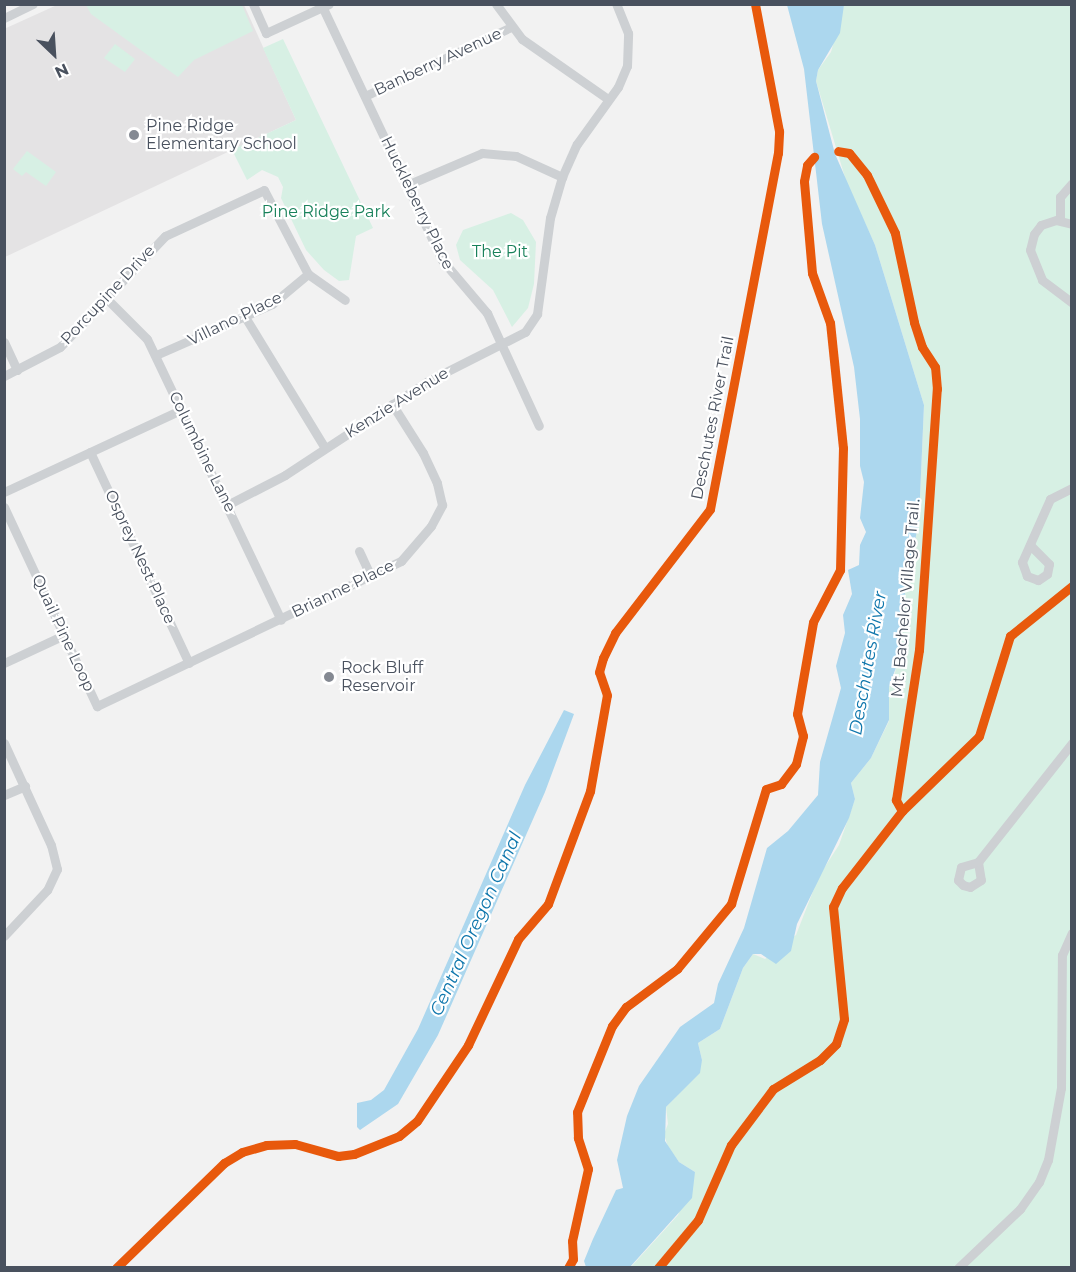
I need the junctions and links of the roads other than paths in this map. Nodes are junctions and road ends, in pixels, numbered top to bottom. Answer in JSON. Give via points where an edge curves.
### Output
{"nodes":[{"id":1,"x":33,"y":4,"type":"edge"},
{"id":2,"x":253,"y":4,"type":"edge"},
{"id":3,"x":496,"y":4,"type":"edge"},
{"id":4,"x":616,"y":4,"type":"edge"},
{"id":5,"x":324,"y":6,"type":"edge"},
{"id":6,"x":4,"y":18,"type":"edge"},
{"id":7,"x":511,"y":27,"type":"junction"},
{"id":8,"x":365,"y":96,"type":"junction"},
{"id":9,"x":608,"y":99,"type":"junction"},
{"id":10,"x":562,"y":177,"type":"junction"},
{"id":11,"x":1071,"y":183,"type":"edge"},
{"id":12,"x":407,"y":185,"type":"junction"},
{"id":13,"x":1060,"y":220,"type":"junction"},
{"id":14,"x":1071,"y":224,"type":"edge"},
{"id":15,"x":308,"y":274,"type":"junction"},
{"id":16,"x":105,"y":297,"type":"junction"},
{"id":17,"x":345,"y":300,"type":"dead end"},
{"id":18,"x":1071,"y":303,"type":"edge"},
{"id":19,"x":245,"y":316,"type":"junction"},
{"id":20,"x":4,"y":342,"type":"edge"},
{"id":21,"x":502,"y":345,"type":"junction"},
{"id":22,"x":156,"y":355,"type":"junction"},
{"id":23,"x":18,"y":369,"type":"junction"},
{"id":24,"x":4,"y":376,"type":"edge"},
{"id":25,"x":392,"y":404,"type":"junction"},
{"id":26,"x":181,"y":410,"type":"junction"},
{"id":27,"x":539,"y":426,"type":"dead end"},
{"id":28,"x":325,"y":448,"type":"junction"},
{"id":29,"x":90,"y":452,"type":"junction"},
{"id":30,"x":1071,"y":488,"type":"edge"},
{"id":31,"x":4,"y":492,"type":"edge"},
{"id":32,"x":227,"y":505,"type":"junction"},
{"id":33,"x":4,"y":507,"type":"edge"},
{"id":34,"x":1030,"y":545,"type":"dead end"},
{"id":35,"x":359,"y":551,"type":"dead end"},
{"id":36,"x":371,"y":577,"type":"junction"},
{"id":37,"x":281,"y":620,"type":"junction"},
{"id":38,"x":64,"y":635,"type":"junction"},
{"id":39,"x":4,"y":663,"type":"edge"},
{"id":40,"x":189,"y":663,"type":"junction"},
{"id":41,"x":4,"y":743,"type":"edge"},
{"id":42,"x":1071,"y":743,"type":"edge"},
{"id":43,"x":25,"y":786,"type":"junction"},
{"id":44,"x":4,"y":795,"type":"edge"},
{"id":45,"x":978,"y":862,"type":"dead end"},
{"id":46,"x":1071,"y":933,"type":"edge"},
{"id":47,"x":4,"y":936,"type":"edge"},
{"id":48,"x":958,"y":1268,"type":"edge"}],
"edges":[{"from":1,"to":6,"type":"street"},
{"from":2,"to":5,"type":"street","via":[[266,33]]},
{"from":3,"to":7,"type":"street"},
{"from":4,"to":9,"type":"street","name":"Kenzie Avenue","via":[[628,33],[630,55],[623,77]]},
{"from":5,"to":8,"type":"street","name":"Huckleberry Place"},
{"from":7,"to":8,"type":"street","name":"Banberry Avenue"},
{"from":7,"to":9,"type":"street"},
{"from":8,"to":12,"type":"street","name":"Huckleberry Place"},
{"from":9,"to":10,"type":"street","name":"Kenzie Avenue","via":[[577,144]]},
{"from":10,"to":12,"type":"street","via":[[516,156],[483,153]]},
{"from":10,"to":21,"type":"street","name":"Kenzie Avenue","via":[[550,218],[537,314],[525,332]]},
{"from":11,"to":13,"type":"street","via":[[1060,197]]},
{"from":12,"to":21,"type":"street","name":"Huckleberry Place","via":[[442,260],[480,302]]},
{"from":13,"to":14,"type":"street"},
{"from":13,"to":18,"type":"street","via":[[1041,225],[1030,250],[1042,280]]},
{"from":15,"to":16,"type":"street","name":"Porcupine Drive","via":[[264,190],[165,236]]},
{"from":15,"to":17,"type":"street"},
{"from":15,"to":19,"type":"street","name":"Villano Place","via":[[286,295]]},
{"from":16,"to":22,"type":"street","name":"Columbine Lane","via":[[140,329]]},
{"from":16,"to":23,"type":"street","name":"Porcupine Drive","via":[[60,347]]},
{"from":19,"to":22,"type":"street","name":"Villano Place"},
{"from":19,"to":28,"type":"street"},
{"from":20,"to":23,"type":"street"},
{"from":21,"to":25,"type":"street","name":"Kenzie Avenue","via":[[428,381]]},
{"from":21,"to":27,"type":"street","name":"Huckleberry Place"},
{"from":22,"to":26,"type":"street","name":"Columbine Lane"},
{"from":23,"to":24,"type":"street","name":"Porcupine Drive"},
{"from":25,"to":28,"type":"street","name":"Kenzie Avenue"},
{"from":25,"to":36,"type":"street","name":"Brianne Place","via":[[423,453],[442,505],[431,526],[401,561]]},
{"from":26,"to":29,"type":"street"},
{"from":26,"to":32,"type":"street","name":"Columbine Lane"},
{"from":28,"to":32,"type":"street","name":"Kenzie Avenue"},
{"from":29,"to":31,"type":"street"},
{"from":29,"to":40,"type":"street","name":"Osprey Nest Place"},
{"from":30,"to":34,"type":"street","via":[[1050,499]]},
{"from":32,"to":37,"type":"street","name":"Columbine Lane"},
{"from":33,"to":38,"type":"street","name":"Quail Pine Loop"},
{"from":35,"to":36,"type":"street"},
{"from":36,"to":37,"type":"street","name":"Brianne Place"},
{"from":37,"to":40,"type":"street","name":"Quail Pine Loop"},
{"from":38,"to":39,"type":"street"},
{"from":38,"to":40,"type":"street","name":"Quail Pine Loop","via":[[97,706]]},
{"from":41,"to":43,"type":"street"},
{"from":42,"to":45,"type":"street"},
{"from":43,"to":44,"type":"street"},
{"from":43,"to":47,"type":"street","via":[[51,845],[57,869],[47,890]]},
{"from":46,"to":48,"type":"street","via":[[1062,955],[1061,1088],[1048,1160],[1039,1182],[1020,1209]]}]}
